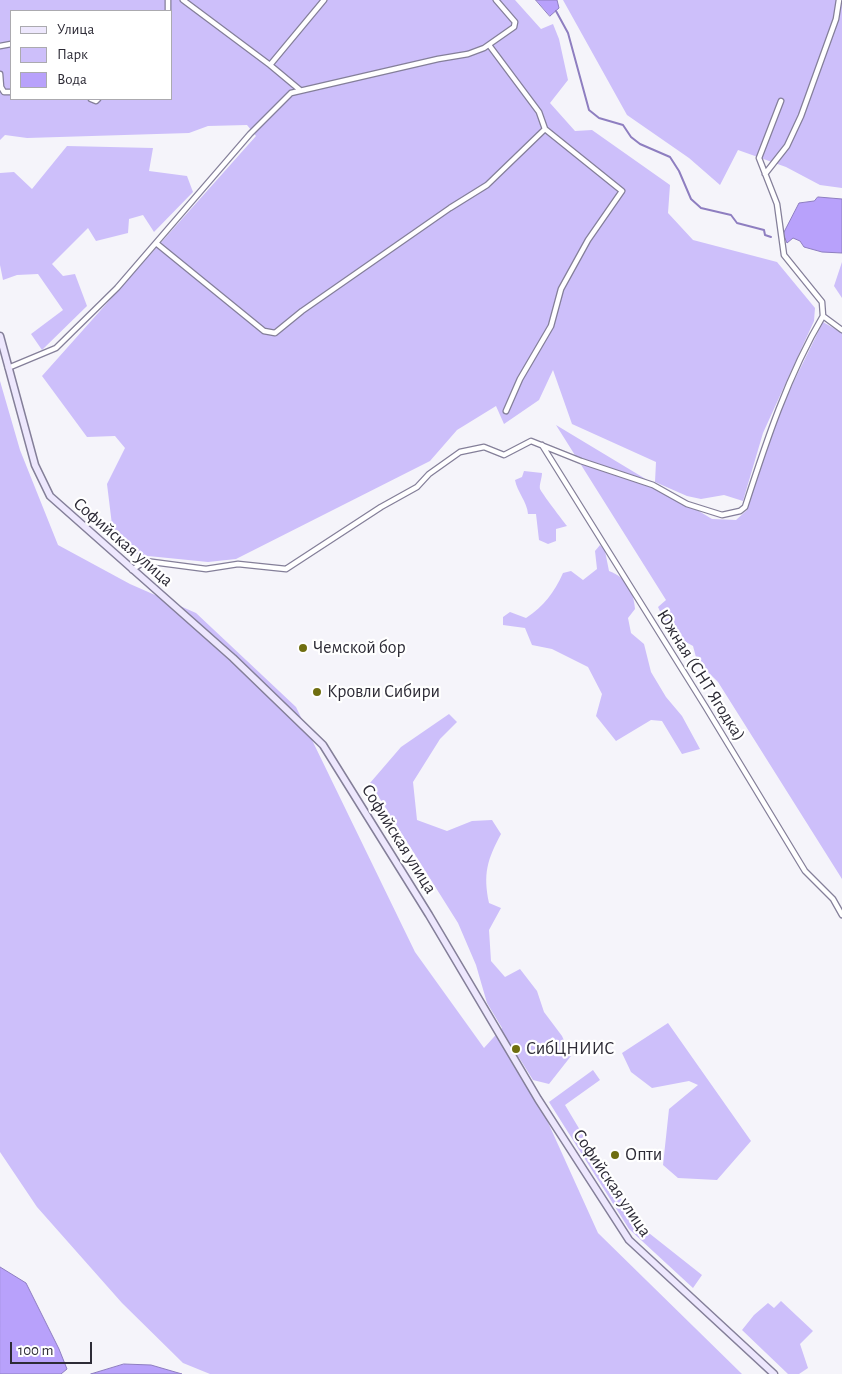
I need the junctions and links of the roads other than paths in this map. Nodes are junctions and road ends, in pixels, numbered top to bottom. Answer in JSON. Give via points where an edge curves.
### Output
{"nodes":[{"id":1,"x":184,"y":0,"type":"edge"},
{"id":2,"x":324,"y":0,"type":"edge"},
{"id":3,"x":496,"y":0,"type":"edge"},
{"id":4,"x":839,"y":0,"type":"edge"},
{"id":5,"x":488,"y":45,"type":"junction"},
{"id":6,"x":270,"y":65,"type":"junction"},
{"id":7,"x":0,"y":74,"type":"edge"},
{"id":8,"x":300,"y":90,"type":"junction"},
{"id":9,"x":10,"y":92,"type":"edge"},
{"id":10,"x":781,"y":101,"type":"dead end"},
{"id":11,"x":545,"y":129,"type":"junction"},
{"id":12,"x":765,"y":174,"type":"junction"},
{"id":13,"x":156,"y":243,"type":"junction"},
{"id":14,"x":823,"y":316,"type":"junction"},
{"id":15,"x":842,"y":330,"type":"edge"},
{"id":16,"x":0,"y":336,"type":"edge"},
{"id":17,"x":8,"y":368,"type":"junction"},
{"id":18,"x":506,"y":411,"type":"dead end"},
{"id":19,"x":542,"y":445,"type":"junction"},
{"id":20,"x":132,"y":570,"type":"junction"},
{"id":21,"x":842,"y":915,"type":"edge"},
{"id":22,"x":774,"y":1374,"type":"edge"}],
"edges":[{"from":1,"to":6,"type":"street"},
{"from":2,"to":6,"type":"street"},
{"from":3,"to":5,"type":"street","via":[[515,22],[514,27]]},
{"from":4,"to":12,"type":"street","via":[[836,19],[800,116],[787,146]]},
{"from":5,"to":8,"type":"street","via":[[468,54]]},
{"from":5,"to":11,"type":"street","via":[[539,112]]},
{"from":6,"to":8,"type":"street"},
{"from":7,"to":9,"type":"street","via":[[1,88]]},
{"from":8,"to":13,"type":"street","via":[[291,93],[250,134]]},
{"from":10,"to":12,"type":"street","via":[[759,158]]},
{"from":11,"to":13,"type":"street","via":[[487,185],[302,311],[275,333],[264,331]]},
{"from":11,"to":18,"type":"street","via":[[622,192],[588,240],[561,289],[551,326]]},
{"from":12,"to":14,"type":"street","via":[[777,204],[784,255],[822,302]]},
{"from":13,"to":17,"type":"street","via":[[117,288],[56,348]]},
{"from":14,"to":15,"type":"street"},
{"from":14,"to":19,"type":"street","via":[[793,374],[745,507],[740,511],[722,515],[687,504],[653,485]]},
{"from":16,"to":17,"type":"main road","name":"Софийская улица"},
{"from":17,"to":20,"type":"main road","name":"Софийская улица","via":[[35,465],[50,496]]},
{"from":19,"to":20,"type":"street","via":[[530,441],[504,455],[484,447],[460,452],[429,474],[417,487],[286,569],[238,564],[206,570],[145,561]]},
{"from":19,"to":21,"type":"street","name":"Южная (СНТ Ягодка)","via":[[805,871],[833,899]]},
{"from":20,"to":22,"type":"main road","name":"Софийская улица","via":[[233,658],[323,745],[429,915],[538,1100],[629,1240]]}]}
